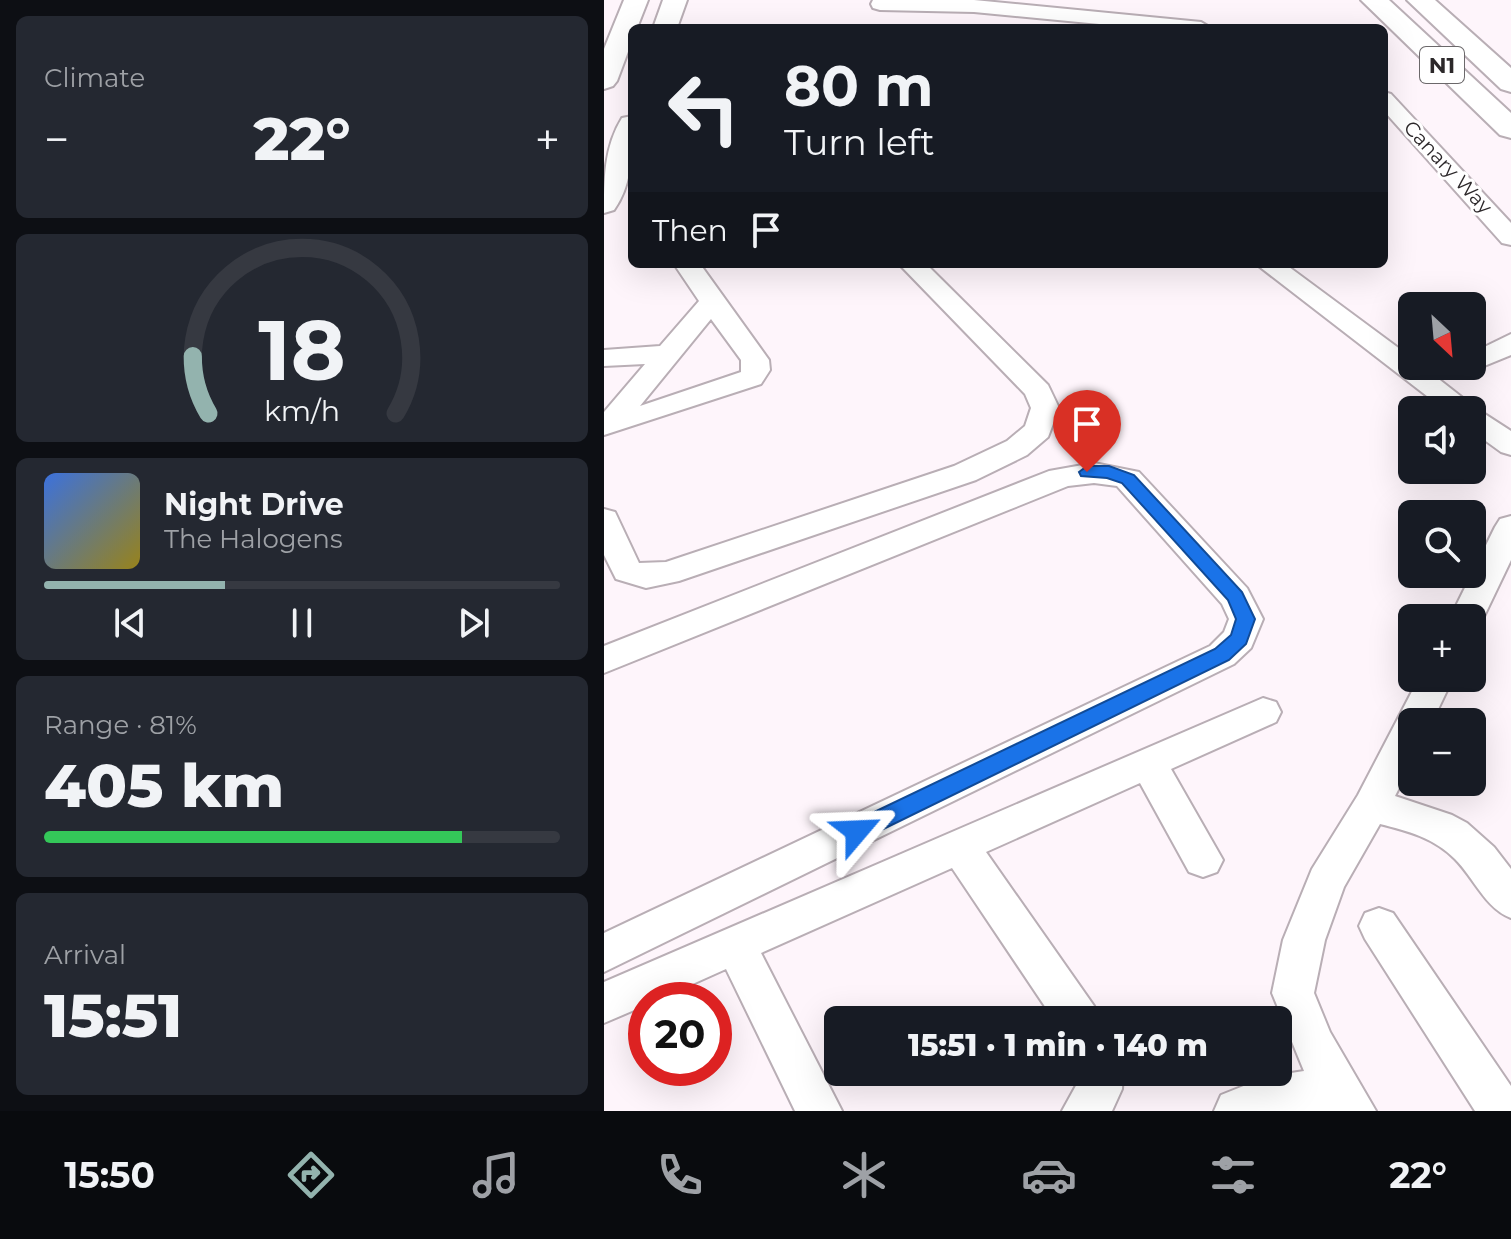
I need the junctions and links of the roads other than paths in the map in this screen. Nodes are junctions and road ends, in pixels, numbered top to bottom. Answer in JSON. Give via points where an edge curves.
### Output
{"nodes":[{"id":1,"x":636,"y":0,"type":"edge"},
{"id":2,"x":675,"y":0,"type":"edge"},
{"id":3,"x":1374,"y":0,"type":"edge"},
{"id":4,"x":1420,"y":0,"type":"edge"},
{"id":5,"x":878,"y":2,"type":"edge"},
{"id":6,"x":898,"y":22,"type":"dead end"},
{"id":7,"x":666,"y":24,"type":"edge"},
{"id":8,"x":1160,"y":24,"type":"edge"},
{"id":9,"x":604,"y":81,"type":"edge"},
{"id":10,"x":1511,"y":83,"type":"edge"},
{"id":11,"x":1388,"y":103,"type":"edge"},
{"id":12,"x":1511,"y":129,"type":"edge"},
{"id":13,"x":628,"y":135,"type":"edge"},
{"id":14,"x":604,"y":204,"type":"edge"},
{"id":15,"x":1511,"y":238,"type":"edge"},
{"id":16,"x":690,"y":268,"type":"edge"},
{"id":17,"x":916,"y":268,"type":"edge"},
{"id":18,"x":1275,"y":268,"type":"edge"},
{"id":19,"x":712,"y":302,"type":"junction"},
{"id":20,"x":1511,"y":342,"type":"edge"},
{"id":21,"x":669,"y":354,"type":"junction"},
{"id":22,"x":1486,"y":356,"type":"edge"},
{"id":23,"x":1398,"y":357,"type":"edge"},
{"id":24,"x":604,"y":358,"type":"edge"},
{"id":25,"x":648,"y":378,"type":"junction"},
{"id":26,"x":604,"y":380,"type":"edge"},
{"id":27,"x":1426,"y":380,"type":"edge"},
{"id":28,"x":1446,"y":396,"type":"edge"},
{"id":29,"x":1486,"y":427,"type":"edge"},
{"id":30,"x":606,"y":430,"type":"edge"},
{"id":31,"x":1511,"y":445,"type":"edge"},
{"id":32,"x":604,"y":520,"type":"edge"},
{"id":33,"x":1511,"y":527,"type":"edge"},
{"id":34,"x":1474,"y":604,"type":"edge"},
{"id":35,"x":604,"y":660,"type":"edge"},
{"id":36,"x":1263,"y":712,"type":"dead end"},
{"id":37,"x":1398,"y":753,"type":"edge"},
{"id":38,"x":1148,"y":763,"type":"junction"},
{"id":39,"x":1371,"y":806,"type":"junction"},
{"id":40,"x":959,"y":846,"type":"junction"},
{"id":41,"x":1203,"y":860,"type":"dead end"},
{"id":42,"x":1511,"y":900,"type":"edge"},
{"id":43,"x":1379,"y":926,"type":"dead end"},
{"id":44,"x":735,"y":945,"type":"junction"},
{"id":45,"x":604,"y":953,"type":"edge"},
{"id":46,"x":604,"y":1003,"type":"edge"},
{"id":47,"x":1069,"y":1006,"type":"edge"},
{"id":48,"x":1100,"y":1086,"type":"edge"},
{"id":49,"x":1348,"y":1103,"type":"edge"},
{"id":50,"x":819,"y":1111,"type":"edge"},
{"id":51,"x":1085,"y":1111,"type":"edge"},
{"id":52,"x":1237,"y":1111,"type":"edge"},
{"id":53,"x":1501,"y":1111,"type":"edge"}],
"edges":[{"from":1,"to":9,"type":"main road"},
{"from":2,"to":7,"type":"main road"},
{"from":3,"to":12,"type":"highway","number":"N1"},
{"from":4,"to":10,"type":"highway","number":"N1"},
{"from":5,"to":6,"type":"street"},
{"from":5,"to":8,"type":"street"},
{"from":11,"to":15,"type":"street","name":"Canary Way"},
{"from":13,"to":14,"type":"main road"},
{"from":16,"to":19,"type":"street"},
{"from":17,"to":32,"type":"street","via":[[1038,391],[1045,408],[1038,430],[1017,448],[965,473],[668,573],[646,576],[627,571]]},
{"from":18,"to":23,"type":"street"},
{"from":19,"to":21,"type":"street"},
{"from":19,"to":30,"type":"street","via":[[755,360],[751,378]]},
{"from":20,"to":22,"type":"street"},
{"from":21,"to":24,"type":"street"},
{"from":21,"to":25,"type":"street"},
{"from":25,"to":26,"type":"street"},
{"from":25,"to":30,"type":"street"},
{"from":27,"to":28,"type":"street"},
{"from":29,"to":31,"type":"street"},
{"from":33,"to":34,"type":"street"},
{"from":35,"to":45,"type":"street","via":[[1060,478],[1087,472],[1128,479],[1235,597],[1246,619],[1239,639],[1222,655]]},
{"from":36,"to":38,"type":"street"},
{"from":37,"to":39,"type":"street"},
{"from":38,"to":40,"type":"street"},
{"from":38,"to":41,"type":"street"},
{"from":39,"to":42,"type":"street","via":[[1424,818],[1458,834]]},
{"from":39,"to":49,"type":"street","via":[[1326,881],[1304,940],[1293,993],[1313,1045]]},
{"from":40,"to":44,"type":"street"},
{"from":40,"to":47,"type":"street"},
{"from":43,"to":53,"type":"street"},
{"from":44,"to":46,"type":"street"},
{"from":44,"to":50,"type":"street"},
{"from":48,"to":51,"type":"street"},
{"from":49,"to":52,"type":"street","via":[[1292,1091]]}]}
